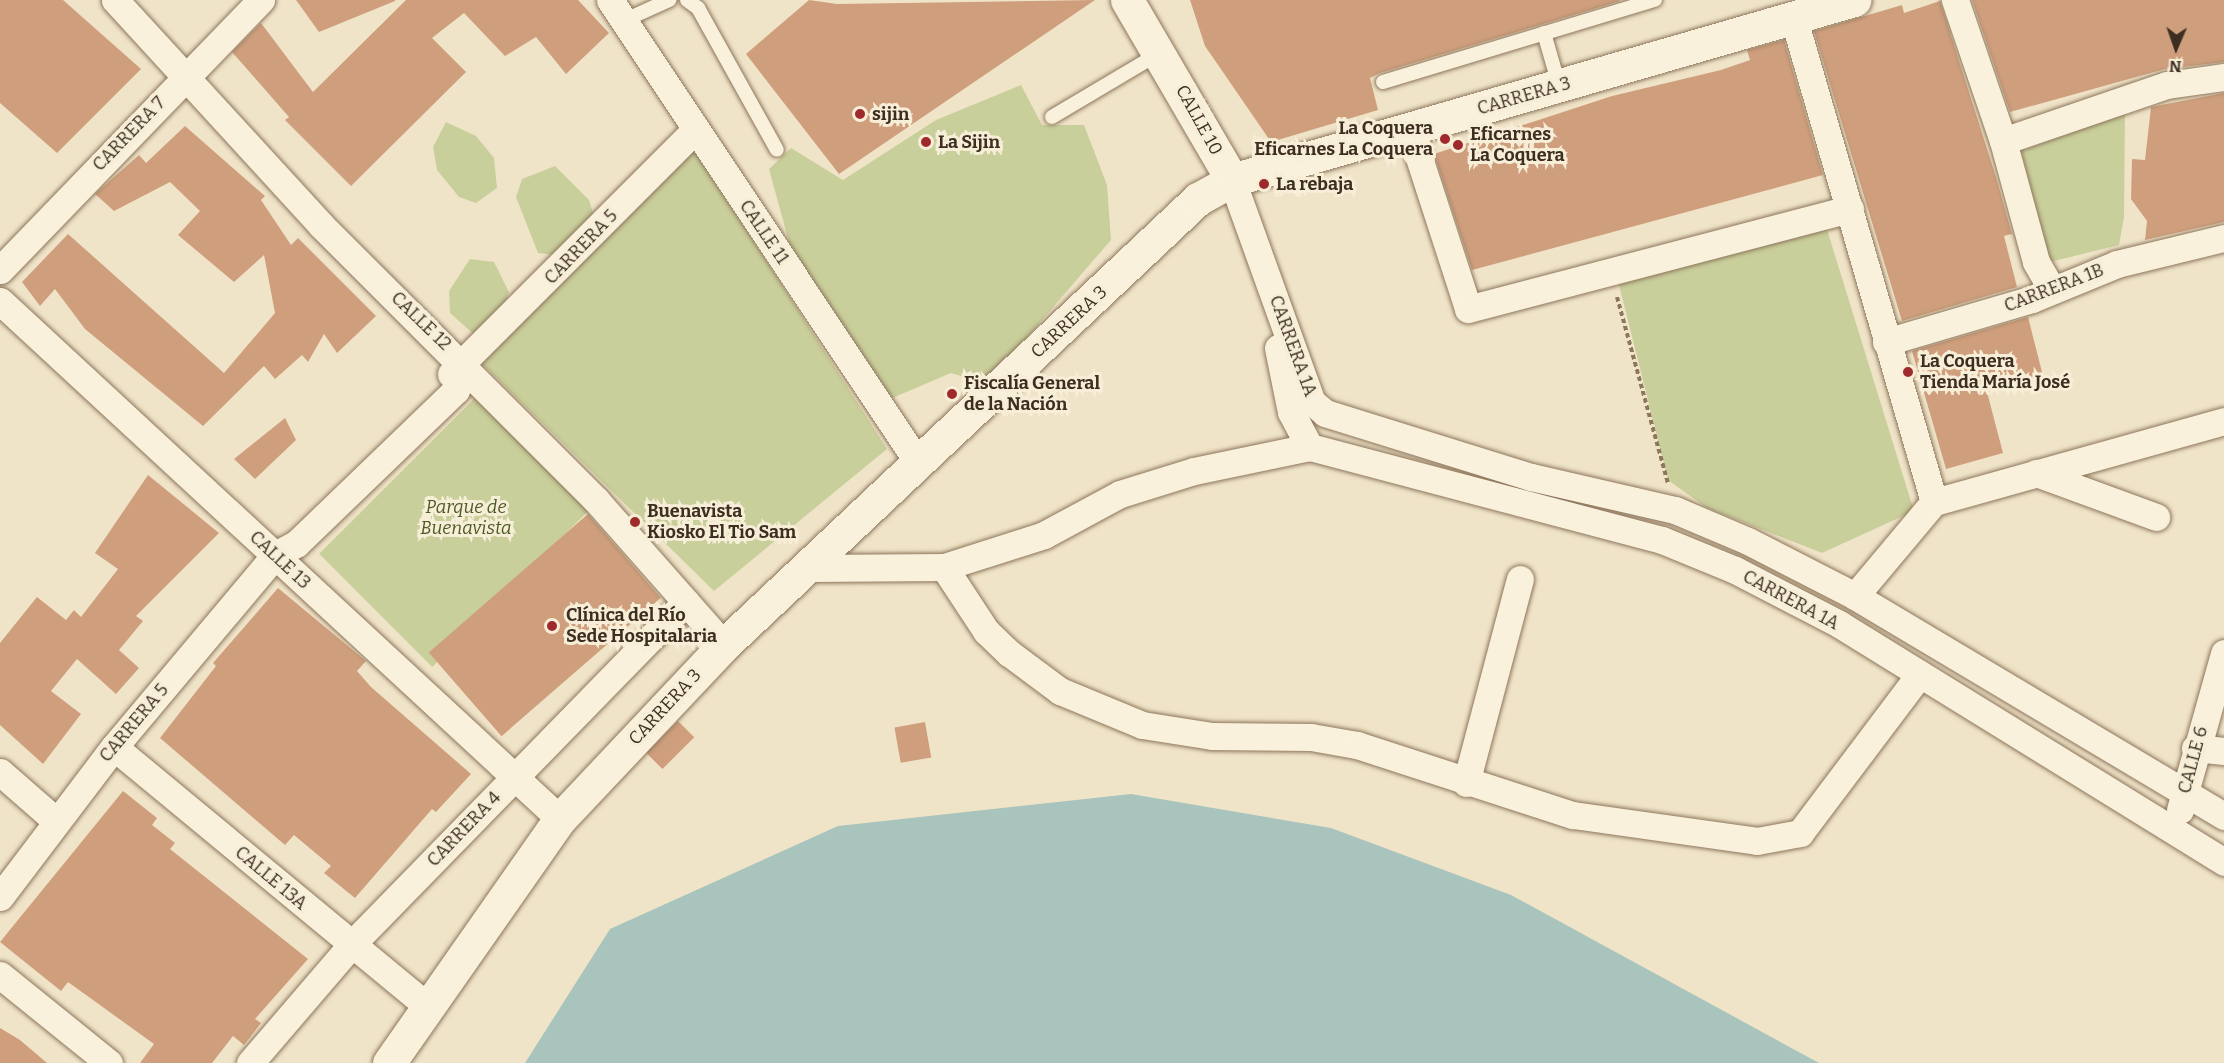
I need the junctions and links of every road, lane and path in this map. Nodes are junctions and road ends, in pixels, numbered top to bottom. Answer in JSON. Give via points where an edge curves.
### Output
{"nodes":[{"id":1,"x":115,"y":0,"type":"edge"},
{"id":2,"x":261,"y":0,"type":"edge"},
{"id":3,"x":669,"y":0,"type":"edge"},
{"id":4,"x":687,"y":0,"type":"edge"},
{"id":5,"x":1128,"y":0,"type":"edge"},
{"id":6,"x":1655,"y":0,"type":"edge"},
{"id":7,"x":1854,"y":0,"type":"edge"},
{"id":8,"x":1955,"y":0,"type":"edge"},
{"id":9,"x":617,"y":10,"type":"edge"},
{"id":10,"x":1793,"y":16,"type":"junction"},
{"id":11,"x":1544,"y":33,"type":"junction"},
{"id":12,"x":1162,"y":52,"type":"junction"},
{"id":13,"x":185,"y":75,"type":"junction"},
{"id":14,"x":2224,"y":77,"type":"edge"},
{"id":15,"x":1383,"y":82,"type":"dead end"},
{"id":16,"x":1559,"y":86,"type":"junction"},
{"id":17,"x":1052,"y":117,"type":"dead end"},
{"id":18,"x":696,"y":129,"type":"junction"},
{"id":19,"x":1410,"y":129,"type":"junction"},
{"id":20,"x":2003,"y":141,"type":"junction"},
{"id":21,"x":777,"y":150,"type":"dead end"},
{"id":22,"x":1232,"y":180,"type":"junction"},
{"id":23,"x":1850,"y":209,"type":"junction"},
{"id":24,"x":2224,"y":238,"type":"edge"},
{"id":25,"x":1258,"y":247,"type":"junction"},
{"id":26,"x":0,"y":270,"type":"edge"},
{"id":27,"x":1610,"y":270,"type":"junction"},
{"id":28,"x":2051,"y":288,"type":"junction"},
{"id":29,"x":0,"y":301,"type":"edge"},
{"id":30,"x":1886,"y":342,"type":"junction"},
{"id":31,"x":466,"y":364,"type":"junction"},
{"id":32,"x":2224,"y":421,"type":"edge"},
{"id":33,"x":1310,"y":447,"type":"junction"},
{"id":34,"x":920,"y":464,"type":"junction"},
{"id":35,"x":2037,"y":473,"type":"junction"},
{"id":36,"x":1934,"y":502,"type":"junction"},
{"id":37,"x":1675,"y":510,"type":"junction"},
{"id":38,"x":2156,"y":517,"type":"dead end"},
{"id":39,"x":276,"y":555,"type":"junction"},
{"id":40,"x":944,"y":567,"type":"junction"},
{"id":41,"x":810,"y":568,"type":"junction"},
{"id":42,"x":1520,"y":579,"type":"dead end"},
{"id":43,"x":1855,"y":596,"type":"junction"},
{"id":44,"x":686,"y":602,"type":"junction"},
{"id":45,"x":724,"y":645,"type":"junction"},
{"id":46,"x":2224,"y":653,"type":"edge"},
{"id":47,"x":1920,"y":674,"type":"junction"},
{"id":48,"x":114,"y":747,"type":"junction"},
{"id":49,"x":2195,"y":748,"type":"junction"},
{"id":50,"x":2224,"y":752,"type":"edge"},
{"id":51,"x":0,"y":772,"type":"edge"},
{"id":52,"x":515,"y":777,"type":"junction"},
{"id":53,"x":1466,"y":783,"type":"junction"},
{"id":54,"x":2185,"y":793,"type":"junction"},
{"id":55,"x":2224,"y":816,"type":"edge"},
{"id":56,"x":560,"y":819,"type":"junction"},
{"id":57,"x":55,"y":820,"type":"junction"},
{"id":58,"x":2173,"y":832,"type":"junction"},
{"id":59,"x":2224,"y":862,"type":"edge"},
{"id":60,"x":0,"y":897,"type":"edge"},
{"id":61,"x":352,"y":944,"type":"junction"},
{"id":62,"x":0,"y":975,"type":"edge"},
{"id":63,"x":429,"y":1008,"type":"junction"},
{"id":64,"x":109,"y":1063,"type":"edge"},
{"id":65,"x":250,"y":1063,"type":"edge"},
{"id":66,"x":389,"y":1063,"type":"edge"}],
"edges":[{"from":1,"to":13,"type":"street","name":"CALLE 12"},
{"from":2,"to":13,"type":"street","name":"CARRERA 7"},
{"from":3,"to":9,"type":"lane"},
{"from":4,"to":21,"type":"lane","via":[[698,8]]},
{"from":5,"to":12,"type":"street","name":"CALLE 10"},
{"from":6,"to":11,"type":"lane"},
{"from":7,"to":10,"type":"street","name":"CARRERA 3"},
{"from":8,"to":20,"type":"street"},
{"from":9,"to":18,"type":"street","name":"CALLE 11"},
{"from":10,"to":16,"type":"street","name":"CARRERA 3"},
{"from":10,"to":23,"type":"street"},
{"from":11,"to":15,"type":"lane"},
{"from":11,"to":16,"type":"lane"},
{"from":12,"to":17,"type":"lane"},
{"from":12,"to":22,"type":"street","name":"CALLE 10"},
{"from":13,"to":26,"type":"street","name":"CARRERA 7"},
{"from":13,"to":31,"type":"street","name":"CALLE 12","via":[[321,225]]},
{"from":14,"to":20,"type":"street","via":[[2166,85]]},
{"from":16,"to":19,"type":"street","name":"CARRERA 3"},
{"from":18,"to":31,"type":"street","name":"CARRERA 5"},
{"from":18,"to":34,"type":"street","name":"CALLE 11"},
{"from":19,"to":22,"type":"street","name":"CARRERA 3"},
{"from":19,"to":27,"type":"street","via":[[1468,309]]},
{"from":20,"to":28,"type":"street","via":[[2036,262]]},
{"from":22,"to":25,"type":"street","name":"CALLE 10"},
{"from":22,"to":34,"type":"street","name":"CARRERA 3","via":[[1198,200]]},
{"from":23,"to":27,"type":"street"},
{"from":23,"to":30,"type":"street"},
{"from":24,"to":28,"type":"street","name":"CARRERA 1B","via":[[2117,264]]},
{"from":25,"to":33,"type":"street","name":"CARRERA 1A","via":[[1291,412]]},
{"from":25,"to":37,"type":"street","name":"CARRERA 1A","via":[[1312,402],[1325,413],[1531,477]]},
{"from":27,"to":37,"type":"path"},
{"from":28,"to":30,"type":"street","name":"CARRERA 1B","via":[[2032,299]]},
{"from":29,"to":39,"type":"street","name":"CALLE 13"},
{"from":30,"to":36,"type":"street"},
{"from":31,"to":39,"type":"street","name":"CARRERA 5","via":[[456,390],[296,544]]},
{"from":31,"to":44,"type":"street","name":"CALLE 12"},
{"from":32,"to":35,"type":"street"},
{"from":33,"to":40,"type":"street","name":"CARRERA 1A","via":[[1194,471],[1120,494],[1044,535]]},
{"from":33,"to":47,"type":"street","name":"CARRERA 1A","via":[[1662,540],[1839,624]]},
{"from":34,"to":41,"type":"street","name":"CARRERA 3"},
{"from":35,"to":36,"type":"street"},
{"from":35,"to":38,"type":"street"},
{"from":36,"to":43,"type":"street","name":"CARRERA 1A"},
{"from":37,"to":43,"type":"street","name":"CARRERA 1A"},
{"from":39,"to":48,"type":"street","name":"CARRERA 5"},
{"from":39,"to":52,"type":"street","name":"CALLE 13"},
{"from":40,"to":41,"type":"street","name":"CARRERA 1A"},
{"from":40,"to":53,"type":"street","via":[[986,631],[1009,653],[1060,691],[1142,725],[1212,736],[1334,741]]},
{"from":41,"to":45,"type":"street","name":"CARRERA 3"},
{"from":42,"to":53,"type":"street"},
{"from":43,"to":54,"type":"street","name":"CARRERA 1A"},
{"from":44,"to":45,"type":"street","name":"CALLE 12"},
{"from":44,"to":52,"type":"street","name":"CARRERA 4"},
{"from":45,"to":56,"type":"street","name":"CARRERA 3"},
{"from":46,"to":49,"type":"street","name":"CALLE 6"},
{"from":47,"to":53,"type":"street","via":[[1800,833],[1757,841],[1573,815]]},
{"from":47,"to":58,"type":"street","name":"CARRERA 1A"},
{"from":48,"to":57,"type":"street","name":"CARRERA 5"},
{"from":48,"to":61,"type":"street","name":"CALLE 13A"},
{"from":49,"to":50,"type":"street"},
{"from":49,"to":54,"type":"street","name":"CALLE 6"},
{"from":51,"to":57,"type":"street"},
{"from":52,"to":56,"type":"street","name":"CALLE 13"},
{"from":52,"to":61,"type":"street","name":"CARRERA 4"},
{"from":54,"to":55,"type":"street","name":"CARRERA 1A"},
{"from":54,"to":58,"type":"street","name":"CALLE 6"},
{"from":56,"to":63,"type":"street","name":"CARRERA 3"},
{"from":57,"to":60,"type":"street","name":"CARRERA 5"},
{"from":58,"to":59,"type":"street","name":"CARRERA 1A"},
{"from":61,"to":63,"type":"street","name":"CALLE 13A"},
{"from":61,"to":65,"type":"street","name":"CARRERA 4"},
{"from":62,"to":64,"type":"street"},
{"from":63,"to":66,"type":"street","name":"CARRERA 3"}]}
